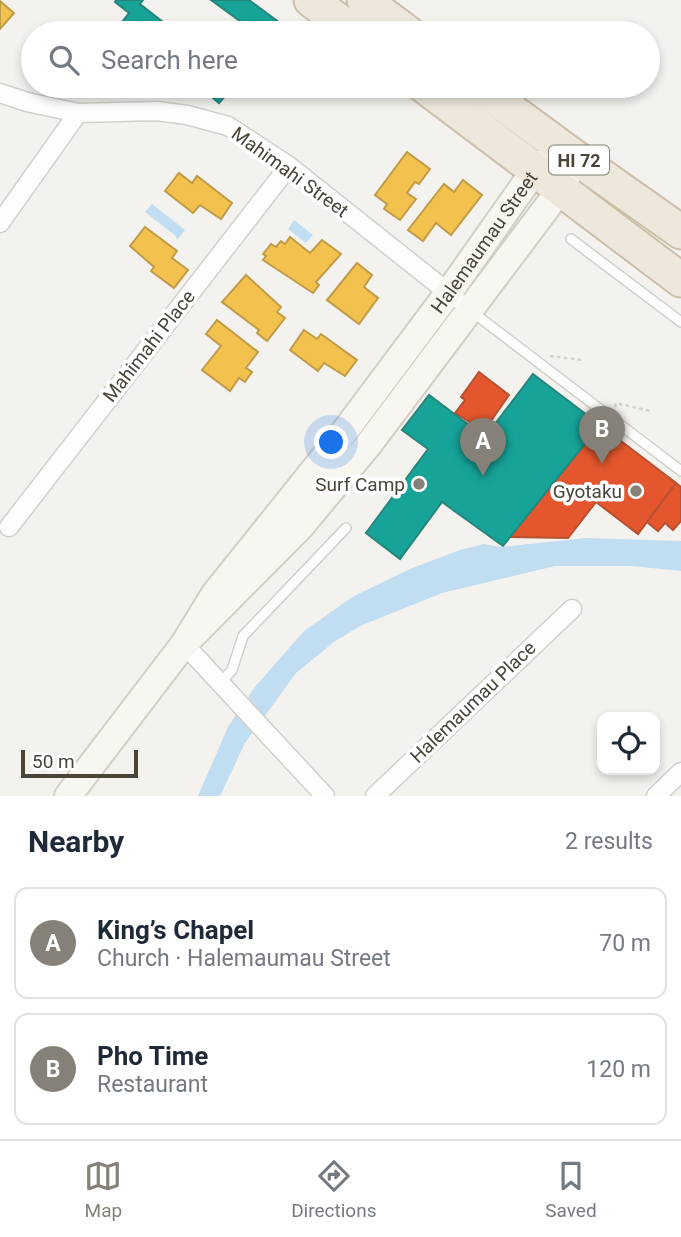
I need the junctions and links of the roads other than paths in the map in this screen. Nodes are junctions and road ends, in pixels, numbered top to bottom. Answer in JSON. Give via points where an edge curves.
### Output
{"nodes":[{"id":1,"x":311,"y":0,"type":"edge"},
{"id":2,"x":364,"y":0,"type":"edge"},
{"id":3,"x":339,"y":21,"type":"edge"},
{"id":4,"x":392,"y":21,"type":"edge"},
{"id":5,"x":0,"y":93,"type":"edge"},
{"id":6,"x":440,"y":98,"type":"edge"},
{"id":7,"x":494,"y":98,"type":"edge"},
{"id":8,"x":78,"y":113,"type":"junction"},
{"id":9,"x":569,"y":153,"type":"junction"},
{"id":10,"x":289,"y":166,"type":"junction"},
{"id":11,"x":547,"y":180,"type":"junction"},
{"id":12,"x":0,"y":222,"type":"edge"},
{"id":13,"x":681,"y":232,"type":"edge"},
{"id":14,"x":571,"y":239,"type":"dead end"},
{"id":15,"x":681,"y":279,"type":"edge"},
{"id":16,"x":459,"y":301,"type":"junction"},
{"id":17,"x":681,"y":322,"type":"edge"},
{"id":18,"x":681,"y":471,"type":"edge"},
{"id":19,"x":9,"y":527,"type":"dead end"},
{"id":20,"x":346,"y":528,"type":"dead end"},
{"id":21,"x":572,"y":609,"type":"dead end"},
{"id":22,"x":184,"y":644,"type":"junction"},
{"id":23,"x":220,"y":682,"type":"junction"},
{"id":24,"x":681,"y":772,"type":"edge"},
{"id":25,"x":68,"y":796,"type":"edge"},
{"id":26,"x":325,"y":796,"type":"edge"},
{"id":27,"x":375,"y":796,"type":"edge"},
{"id":28,"x":656,"y":796,"type":"edge"}],
"edges":[{"from":1,"to":3,"type":"highway"},
{"from":2,"to":4,"type":"highway"},
{"from":5,"to":8,"type":"street","name":"Mahimahi Street"},
{"from":6,"to":11,"type":"highway","number":"HI 72"},
{"from":7,"to":9,"type":"highway","number":"HI 72"},
{"from":8,"to":10,"type":"street","name":"Mahimahi Street","via":[[187,115],[228,126]]},
{"from":8,"to":12,"type":"street"},
{"from":9,"to":11,"type":"street","name":"Halemaumau Street","via":[[548,160]]},
{"from":9,"to":13,"type":"highway","number":"HI 72"},
{"from":10,"to":16,"type":"street","name":"Mahimahi Street"},
{"from":10,"to":19,"type":"street","name":"Mahimahi Place"},
{"from":11,"to":15,"type":"highway","number":"HI 72"},
{"from":11,"to":16,"type":"street","name":"Halemaumau Street"},
{"from":14,"to":17,"type":"lane"},
{"from":16,"to":18,"type":"lane"},
{"from":16,"to":22,"type":"street","name":"Halemaumau Street","via":[[307,499],[214,595]]},
{"from":20,"to":23,"type":"lane","via":[[243,636],[232,670]]},
{"from":21,"to":27,"type":"street","name":"Halemaumau Place"},
{"from":22,"to":23,"type":"street"},
{"from":22,"to":25,"type":"street","name":"Halemaumau Street"},
{"from":23,"to":26,"type":"street"},
{"from":24,"to":28,"type":"street"}]}
